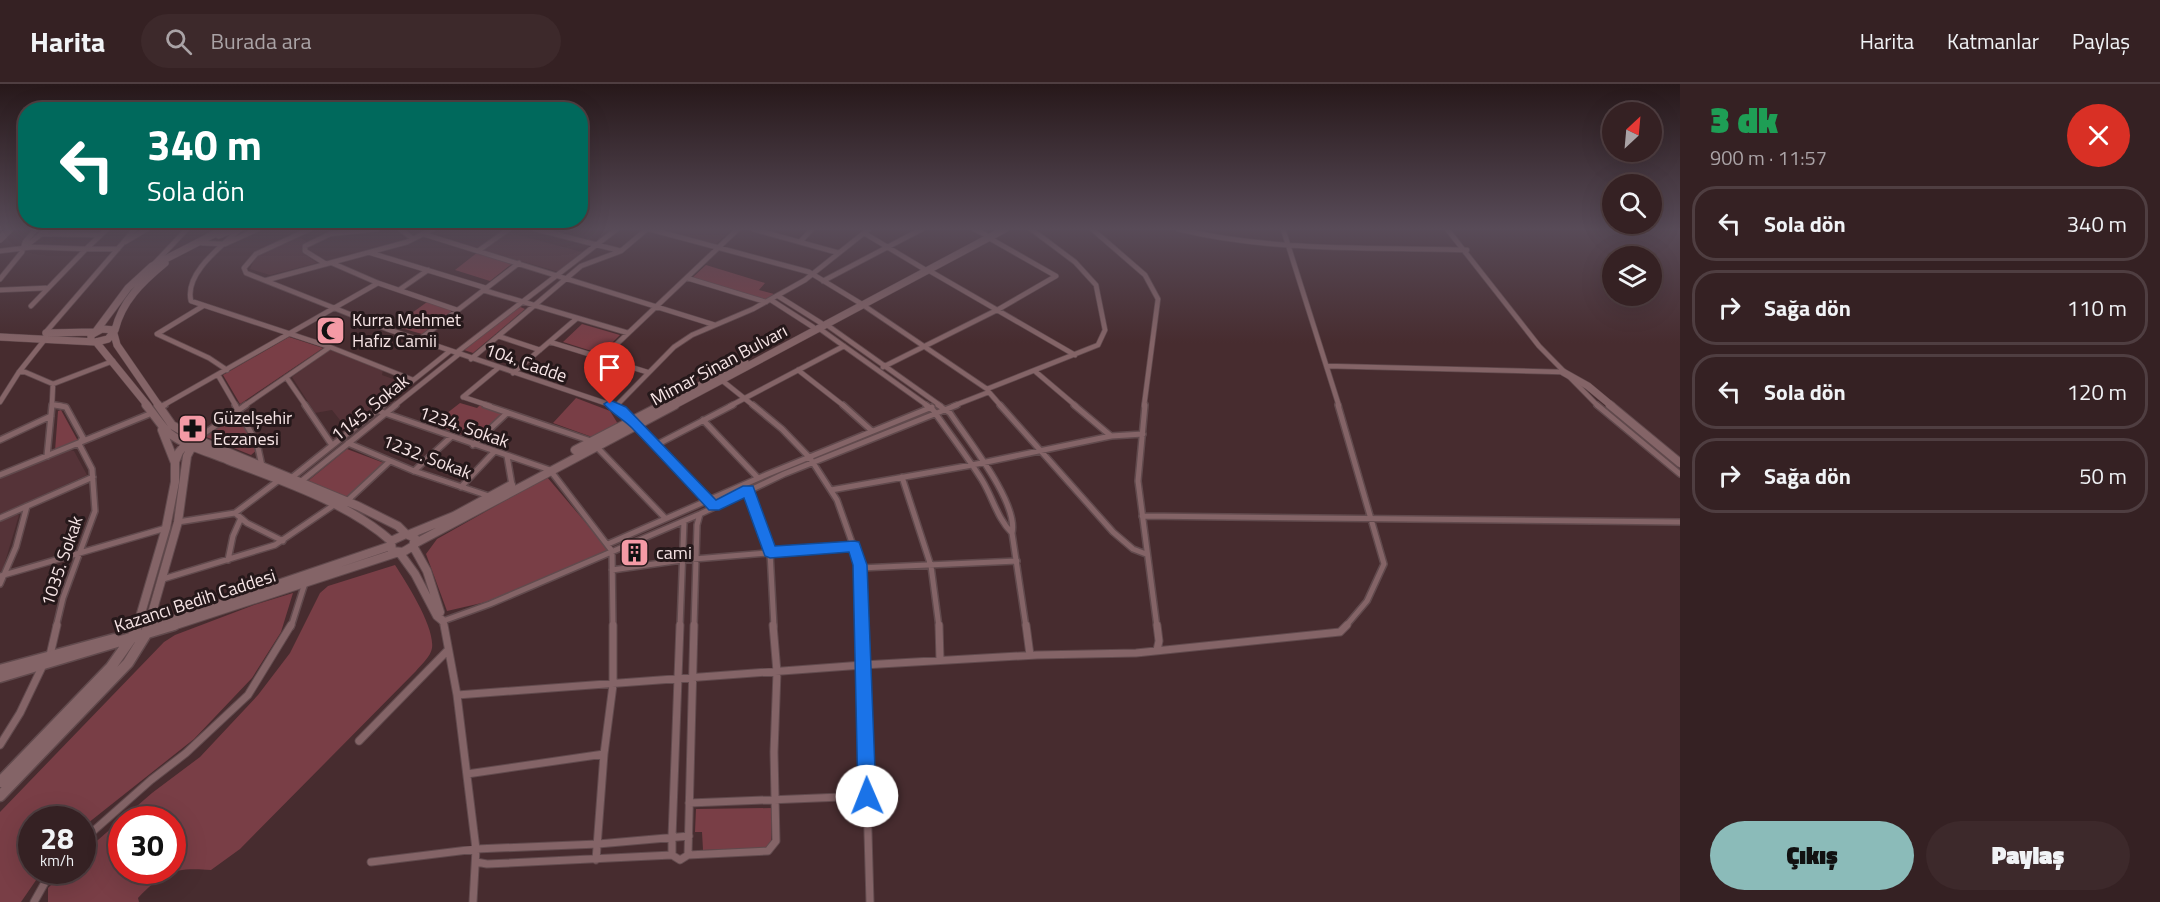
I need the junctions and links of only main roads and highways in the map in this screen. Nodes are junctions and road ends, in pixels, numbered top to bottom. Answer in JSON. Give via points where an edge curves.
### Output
{"nodes":[{"id":1,"x":151,"y":267,"type":"edge"},
{"id":2,"x":160,"y":267,"type":"edge"},
{"id":3,"x":929,"y":267,"type":"edge"},
{"id":4,"x":95,"y":332,"type":"junction"},
{"id":5,"x":114,"y":332,"type":"junction"},
{"id":6,"x":46,"y":335,"type":"junction"},
{"id":7,"x":1,"y":338,"type":"edge"},
{"id":8,"x":93,"y":341,"type":"junction"},
{"id":9,"x":1563,"y":372,"type":"road end"},
{"id":10,"x":156,"y":413,"type":"junction"},
{"id":11,"x":192,"y":441,"type":"junction"},
{"id":12,"x":204,"y":450,"type":"junction"},
{"id":13,"x":186,"y":460,"type":"junction"},
{"id":14,"x":175,"y":463,"type":"junction"},
{"id":15,"x":1680,"y":463,"type":"edge"},
{"id":16,"x":547,"y":469,"type":"junction"},
{"id":17,"x":493,"y":498,"type":"junction"},
{"id":18,"x":407,"y":534,"type":"junction"},
{"id":19,"x":390,"y":543,"type":"junction"},
{"id":20,"x":414,"y":545,"type":"junction"},
{"id":21,"x":399,"y":552,"type":"junction"},
{"id":22,"x":147,"y":631,"type":"junction"},
{"id":23,"x":133,"y":636,"type":"junction"},
{"id":24,"x":0,"y":670,"type":"edge"},
{"id":25,"x":0,"y":677,"type":"edge"},
{"id":26,"x":0,"y":782,"type":"edge"},
{"id":27,"x":0,"y":796,"type":"edge"}],
"edges":[{"from":1,"to":4,"type":"main road","via":[[128,288]]},
{"from":2,"to":5,"type":"main road","via":[[146,278],[123,307]]},
{"from":3,"to":16,"type":"main road","name":"Mimar Sinan Bulvarı"},
{"from":4,"to":5,"type":"main road","via":[[106,328]]},
{"from":4,"to":6,"type":"main road"},
{"from":4,"to":8,"type":"main road","via":[[89,337]]},
{"from":5,"to":8,"type":"main road"},
{"from":5,"to":10,"type":"main road","via":[[117,345]]},
{"from":6,"to":7,"type":"main road"},
{"from":6,"to":8,"type":"main road"},
{"from":8,"to":10,"type":"main road"},
{"from":9,"to":15,"type":"main road","via":[[1588,386]]},
{"from":10,"to":11,"type":"main road"},
{"from":10,"to":14,"type":"main road"},
{"from":11,"to":12,"type":"main road"},
{"from":11,"to":13,"type":"main road"},
{"from":11,"to":14,"type":"main road"},
{"from":11,"to":18,"type":"main road","via":[[347,501]]},
{"from":12,"to":13,"type":"main road"},
{"from":12,"to":19,"type":"main road","via":[[333,505],[373,525]]},
{"from":13,"to":22,"type":"main road","via":[[178,522]]},
{"from":14,"to":23,"type":"main road","via":[[166,528]]},
{"from":16,"to":17,"type":"main road","name":"Mimar Sinan Bulvarı"},
{"from":16,"to":17,"type":"main road","name":"Mimar Sinan Bulvarı"},
{"from":17,"to":18,"type":"main road","name":"Mimar Sinan Bulvarı"},
{"from":17,"to":20,"type":"main road","name":"Mimar Sinan Bulvarı"},
{"from":18,"to":19,"type":"main road","name":"Kazancı Bedih Caddesi"},
{"from":18,"to":20,"type":"main road","via":[[415,538]]},
{"from":19,"to":21,"type":"main road","via":[[392,550]]},
{"from":19,"to":22,"type":"main road","name":"Kazancı Bedih Caddesi"},
{"from":20,"to":21,"type":"main road","name":"Kazancı Bedih Caddesi"},
{"from":20,"to":21,"type":"main road","via":[[443,621]]},
{"from":21,"to":22,"type":"main road","name":"Kazancı Bedih Caddesi"},
{"from":22,"to":23,"type":"main road","name":"Kazancı Bedih Caddesi"},
{"from":22,"to":27,"type":"main road","via":[[128,663]]},
{"from":23,"to":24,"type":"main road","name":"Kazancı Bedih Caddesi"},
{"from":23,"to":25,"type":"main road","name":"Kazancı Bedih Caddesi"},
{"from":23,"to":26,"type":"main road","via":[[111,667]]}]}
